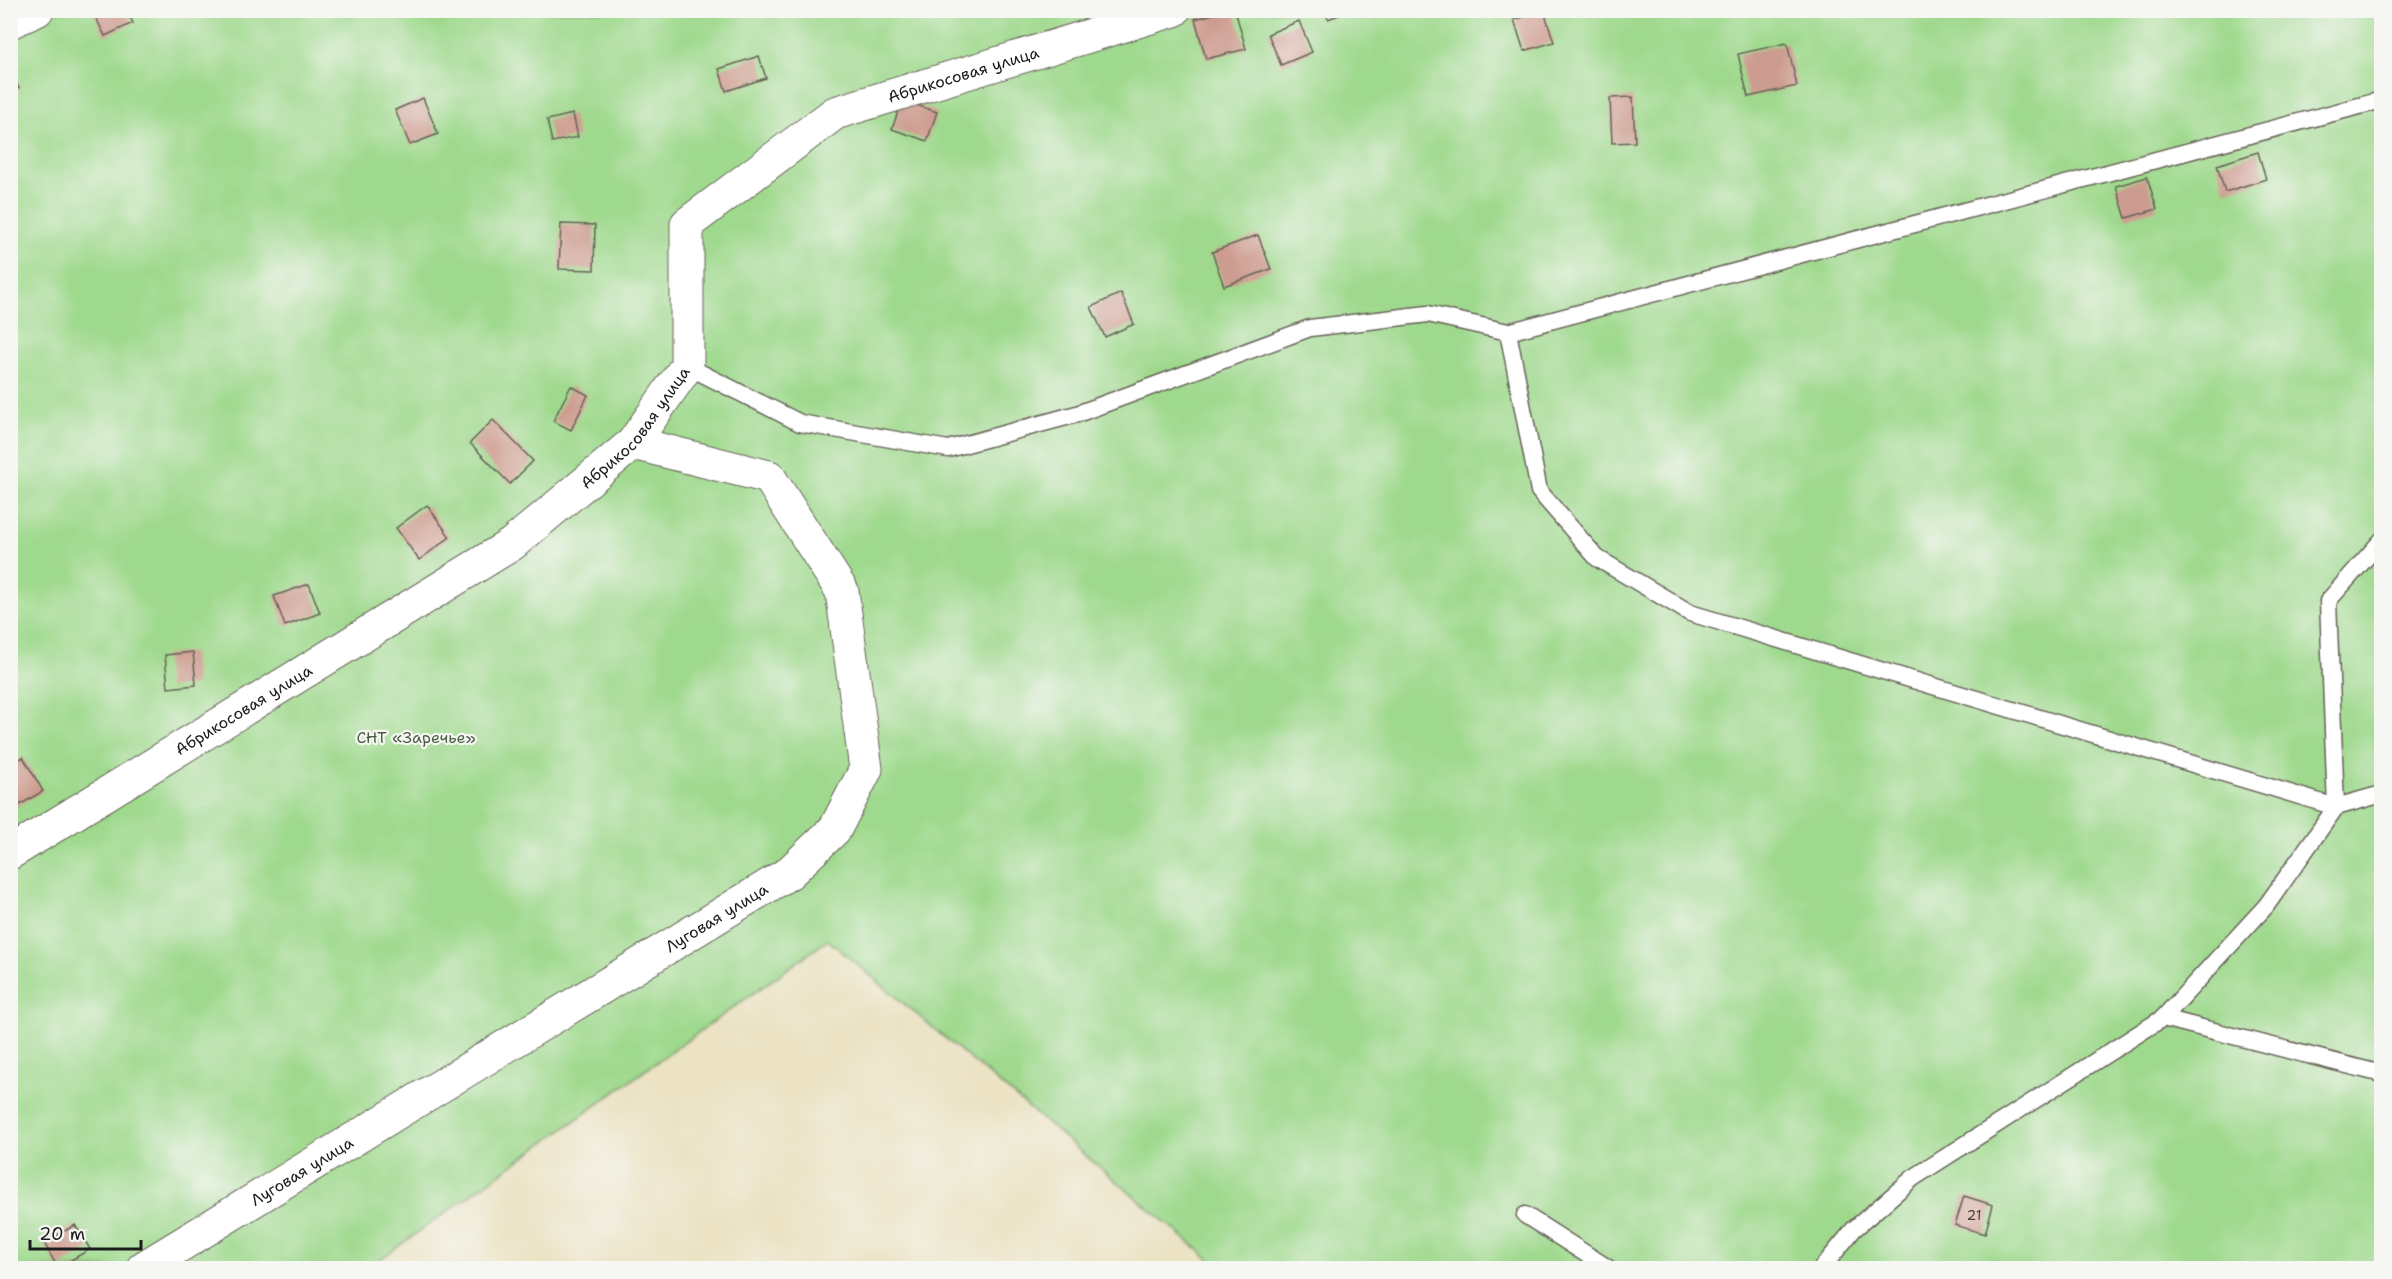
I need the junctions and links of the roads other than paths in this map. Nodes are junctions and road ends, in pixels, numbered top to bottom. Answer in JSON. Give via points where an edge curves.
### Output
{"nodes":[{"id":1,"x":36,"y":10,"type":"edge"},
{"id":2,"x":1174,"y":10,"type":"edge"},
{"id":3,"x":10,"y":22,"type":"edge"},
{"id":4,"x":2382,"y":100,"type":"edge"},
{"id":5,"x":1509,"y":332,"type":"junction"},
{"id":6,"x":687,"y":366,"type":"junction"},
{"id":7,"x":633,"y":443,"type":"junction"},
{"id":8,"x":2382,"y":540,"type":"edge"},
{"id":9,"x":2382,"y":794,"type":"edge"},
{"id":10,"x":2336,"y":807,"type":"junction"},
{"id":11,"x":10,"y":853,"type":"edge"},
{"id":12,"x":2163,"y":1018,"type":"junction"},
{"id":13,"x":2382,"y":1074,"type":"edge"},
{"id":14,"x":1526,"y":1215,"type":"dead end"},
{"id":15,"x":143,"y":1269,"type":"edge"},
{"id":16,"x":1608,"y":1269,"type":"edge"},
{"id":17,"x":1822,"y":1269,"type":"edge"}],
"edges":[{"from":1,"to":3,"type":"street"},
{"from":2,"to":6,"type":"street","name":"Абрикосовая улица","via":[[836,113],[687,224]]},
{"from":4,"to":5,"type":"lane"},
{"from":5,"to":6,"type":"lane","via":[[1428,314],[1310,328],[1077,414],[948,449],[800,423]]},
{"from":5,"to":10,"type":"lane","via":[[1539,491],[1597,558],[1690,613]]},
{"from":6,"to":7,"type":"street","name":"Абрикосовая улица"},
{"from":7,"to":11,"type":"street","name":"Абрикосовая улица","via":[[512,544]]},
{"from":7,"to":15,"type":"street","name":"Луговая улица","via":[[769,477],[842,591],[866,769],[835,829],[789,873]]},
{"from":8,"to":10,"type":"lane","via":[[2328,601]]},
{"from":9,"to":10,"type":"lane"},
{"from":10,"to":12,"type":"lane","via":[[2266,906]]},
{"from":12,"to":13,"type":"lane"},
{"from":12,"to":17,"type":"lane","via":[[1913,1178],[1854,1229]]},
{"from":14,"to":16,"type":"lane"}]}
